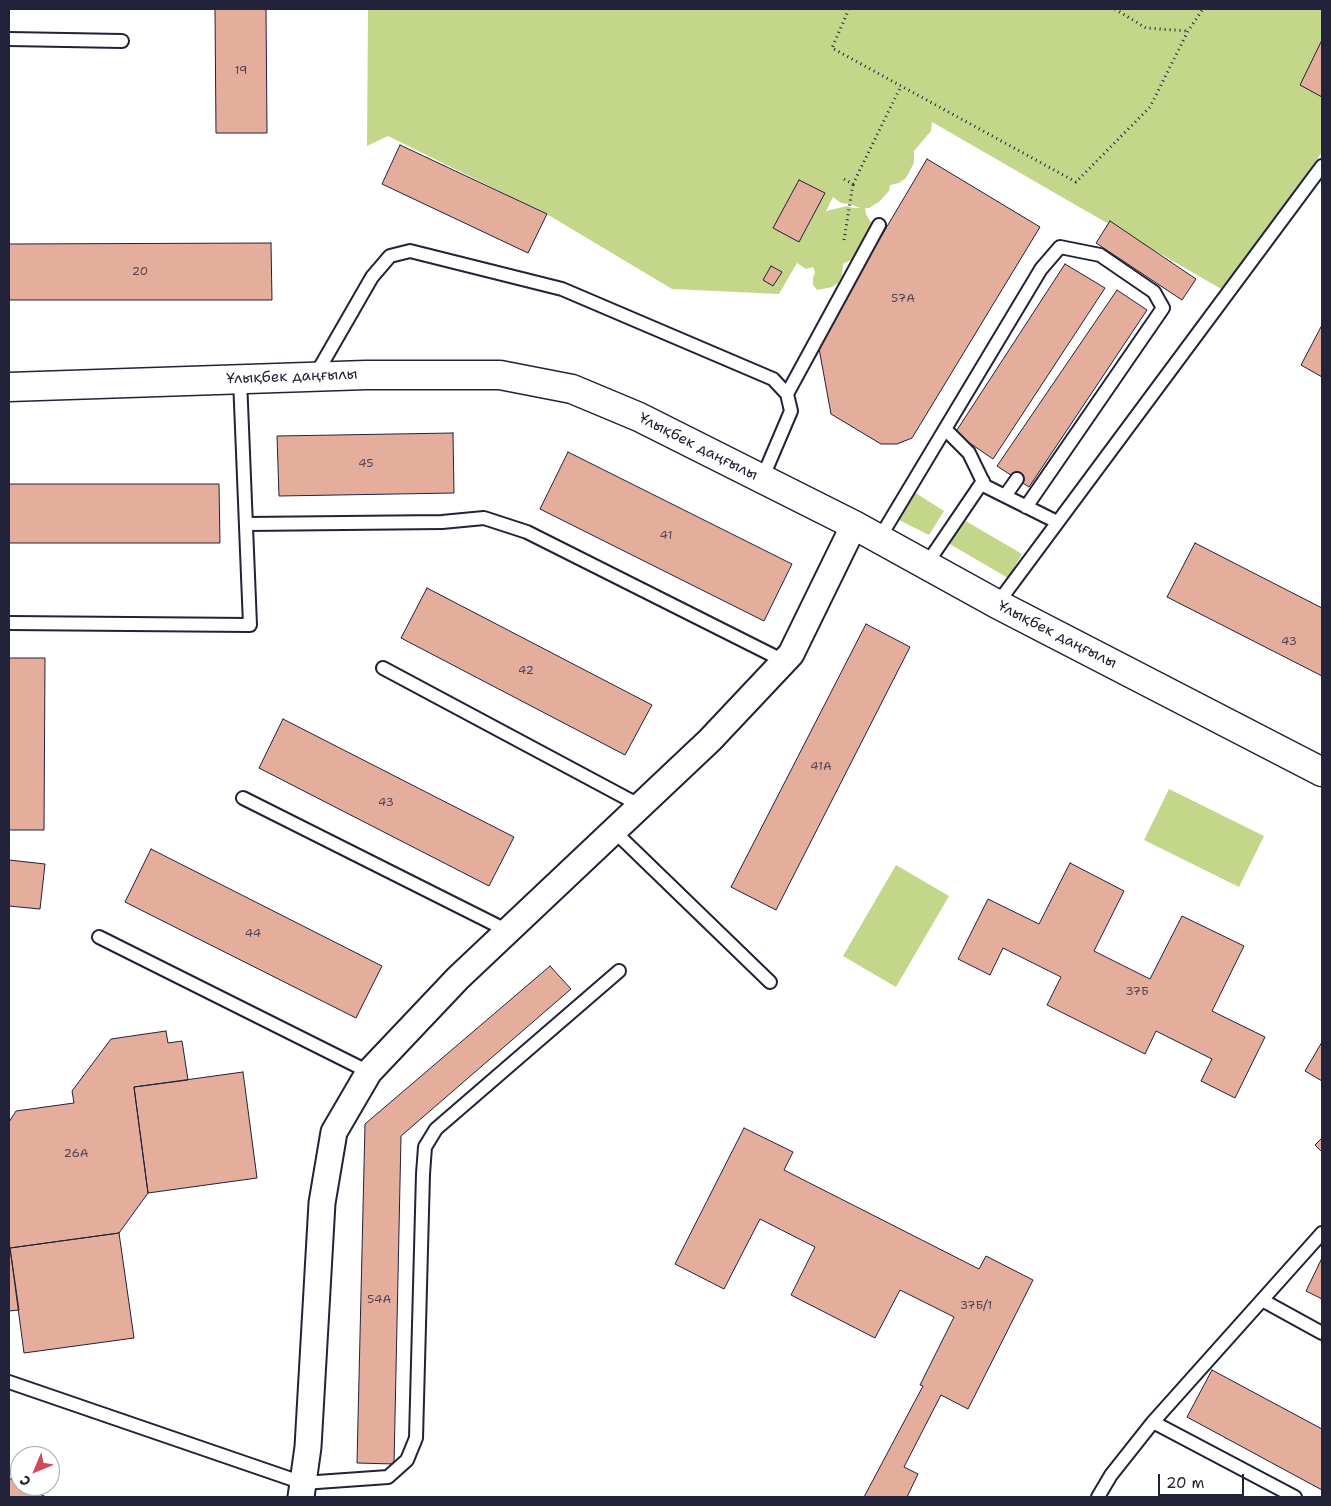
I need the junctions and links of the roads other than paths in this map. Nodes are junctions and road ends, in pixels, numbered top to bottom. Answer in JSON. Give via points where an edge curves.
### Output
{"nodes":[{"id":1,"x":9,"y":39,"type":"edge"},
{"id":2,"x":122,"y":41,"type":"dead end"},
{"id":3,"x":1322,"y":166,"type":"edge"},
{"id":4,"x":879,"y":225,"type":"dead end"},
{"id":5,"x":315,"y":376,"type":"junction"},
{"id":6,"x":240,"y":379,"type":"junction"},
{"id":7,"x":9,"y":387,"type":"edge"},
{"id":8,"x":787,"y":394,"type":"junction"},
{"id":9,"x":945,"y":429,"type":"junction"},
{"id":10,"x":762,"y":479,"type":"junction"},
{"id":11,"x":1017,"y":479,"type":"dead end"},
{"id":12,"x":983,"y":481,"type":"junction"},
{"id":13,"x":1005,"y":496,"type":"junction"},
{"id":14,"x":1026,"y":507,"type":"junction"},
{"id":15,"x":1057,"y":522,"type":"junction"},
{"id":16,"x":247,"y":524,"type":"junction"},
{"id":17,"x":854,"y":525,"type":"junction"},
{"id":18,"x":879,"y":539,"type":"junction"},
{"id":19,"x":926,"y":565,"type":"junction"},
{"id":20,"x":997,"y":604,"type":"junction"},
{"id":21,"x":9,"y":623,"type":"edge"},
{"id":22,"x":784,"y":661,"type":"junction"},
{"id":23,"x":384,"y":668,"type":"dead end"},
{"id":24,"x":1322,"y":772,"type":"edge"},
{"id":25,"x":243,"y":798,"type":"dead end"},
{"id":26,"x":641,"y":806,"type":"junction"},
{"id":27,"x":614,"y":831,"type":"junction"},
{"id":28,"x":508,"y":931,"type":"junction"},
{"id":29,"x":99,"y":937,"type":"dead end"},
{"id":30,"x":619,"y":971,"type":"dead end"},
{"id":31,"x":770,"y":982,"type":"dead end"},
{"id":32,"x":369,"y":1072,"type":"junction"},
{"id":33,"x":1322,"y":1233,"type":"edge"},
{"id":34,"x":1262,"y":1300,"type":"junction"},
{"id":35,"x":1322,"y":1333,"type":"edge"},
{"id":36,"x":9,"y":1382,"type":"edge"},
{"id":37,"x":1153,"y":1422,"type":"junction"},
{"id":38,"x":302,"y":1490,"type":"edge"},
{"id":39,"x":1098,"y":1497,"type":"edge"},
{"id":40,"x":1296,"y":1497,"type":"edge"}],
"edges":[{"from":1,"to":2,"type":"lane"},
{"from":3,"to":15,"type":"lane"},
{"from":4,"to":8,"type":"lane"},
{"from":5,"to":6,"type":"street","name":"Ұлықбек даңғылы"},
{"from":5,"to":8,"type":"lane","via":[[372,277],[390,256],[410,251],[562,289],[773,379]]},
{"from":5,"to":10,"type":"street","name":"Ұлықбек даңғылы","via":[[500,375],[572,389],[639,417]]},
{"from":6,"to":7,"type":"street","name":"Ұлықбек даңғылы"},
{"from":6,"to":16,"type":"lane"},
{"from":8,"to":10,"type":"lane","via":[[791,411]]},
{"from":9,"to":12,"type":"lane","via":[[971,449]]},
{"from":9,"to":14,"type":"lane","via":[[1041,269],[1060,247],[1100,255],[1154,292],[1163,308]]},
{"from":9,"to":18,"type":"lane"},
{"from":10,"to":17,"type":"street","name":"Ұлықбек даңғылы"},
{"from":11,"to":13,"type":"lane"},
{"from":12,"to":13,"type":"lane","via":[[985,486]]},
{"from":12,"to":19,"type":"lane"},
{"from":13,"to":14,"type":"lane"},
{"from":14,"to":15,"type":"lane"},
{"from":15,"to":20,"type":"lane"},
{"from":16,"to":21,"type":"lane","via":[[250,625]]},
{"from":16,"to":22,"type":"lane","via":[[442,522],[484,518],[527,532]]},
{"from":17,"to":18,"type":"street","name":"Ұлықбек даңғылы"},
{"from":17,"to":22,"type":"street","via":[[791,654]]},
{"from":18,"to":19,"type":"street","name":"Ұлықбек даңғылы"},
{"from":19,"to":20,"type":"street","name":"Ұлықбек даңғылы"},
{"from":20,"to":24,"type":"street","name":"Ұлықбек даңғылы"},
{"from":22,"to":26,"type":"street","via":[[710,740]]},
{"from":23,"to":26,"type":"lane"},
{"from":25,"to":28,"type":"lane"},
{"from":26,"to":27,"type":"street"},
{"from":27,"to":28,"type":"street"},
{"from":27,"to":31,"type":"lane"},
{"from":28,"to":32,"type":"street","via":[[458,978]]},
{"from":29,"to":32,"type":"lane"},
{"from":30,"to":38,"type":"lane","via":[[436,1129],[425,1147],[416,1438],[408,1460],[388,1477]]},
{"from":32,"to":38,"type":"street","via":[[334,1132],[322,1203],[308,1447]]},
{"from":33,"to":34,"type":"lane"},
{"from":34,"to":35,"type":"lane"},
{"from":34,"to":37,"type":"lane"},
{"from":36,"to":38,"type":"lane"},
{"from":37,"to":39,"type":"lane","via":[[1111,1475]]},
{"from":37,"to":40,"type":"lane"}]}
